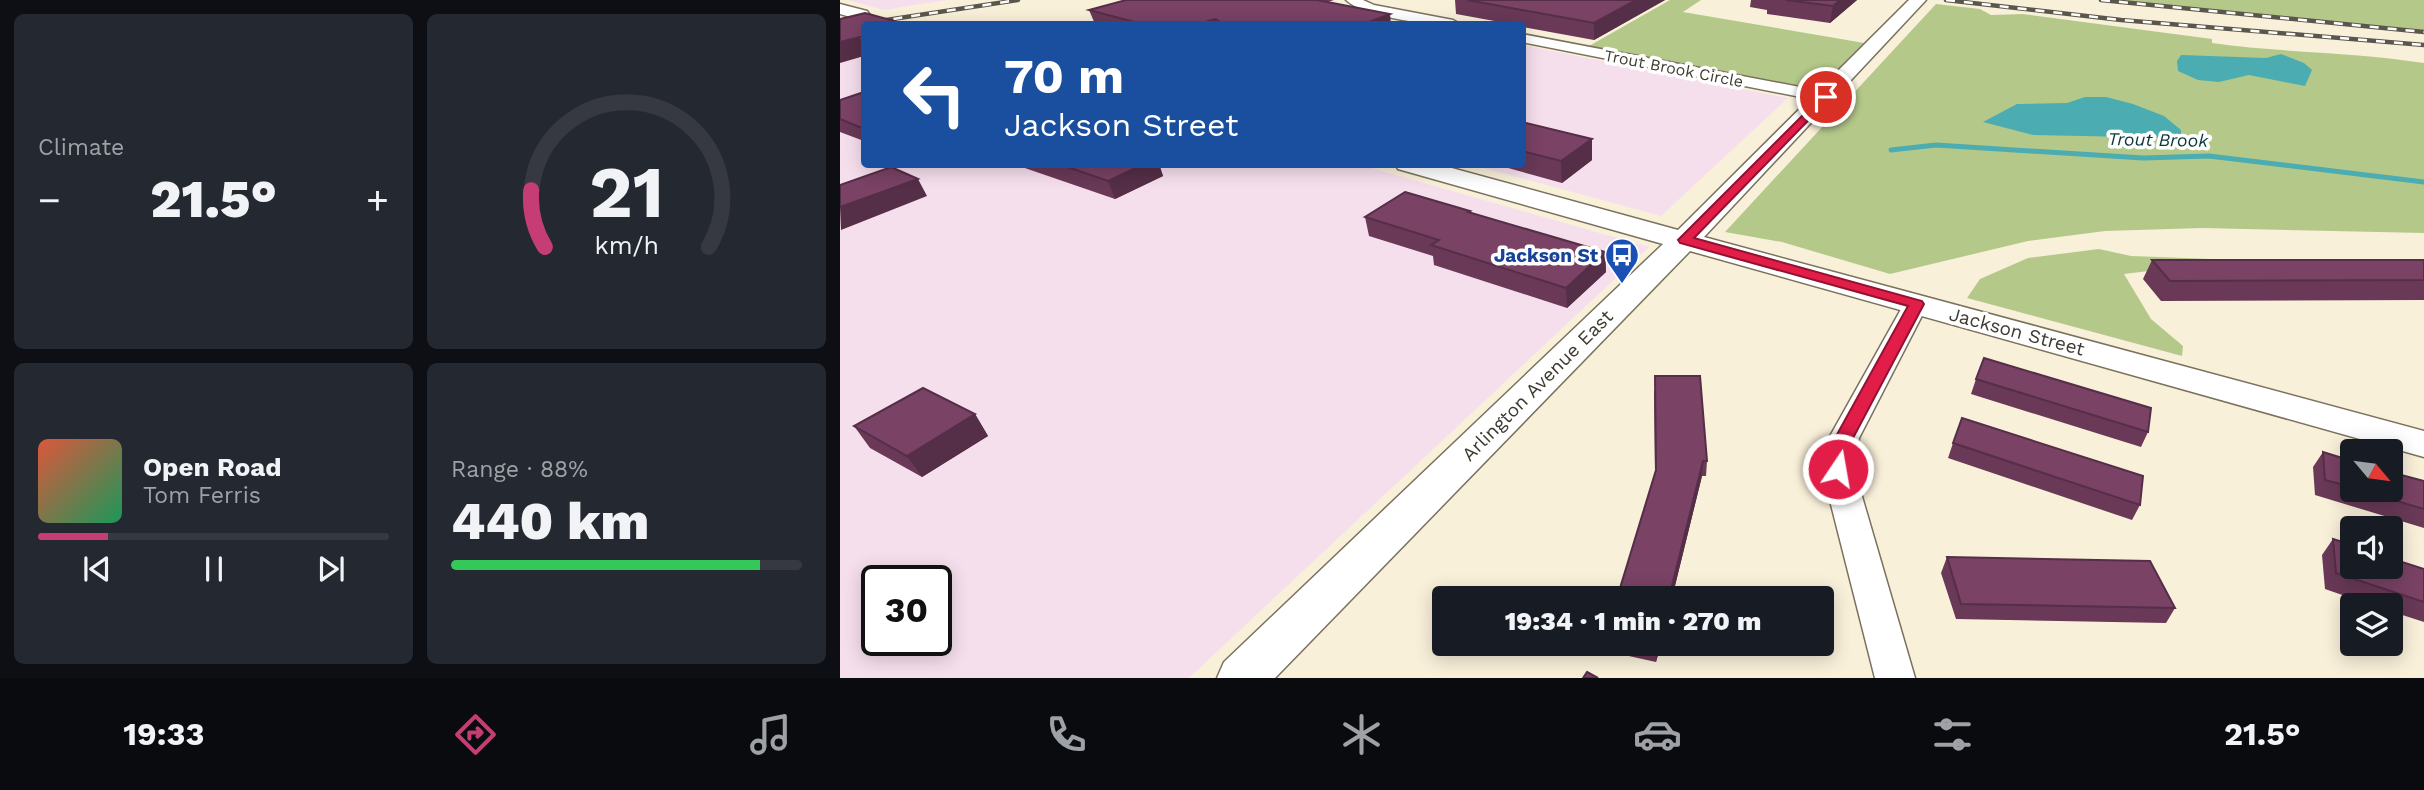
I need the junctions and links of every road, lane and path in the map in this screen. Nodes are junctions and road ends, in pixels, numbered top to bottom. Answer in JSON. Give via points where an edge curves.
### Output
{"nodes":[{"id":1,"x":1352,"y":0,"type":"edge"},
{"id":2,"x":1917,"y":0,"type":"edge"},
{"id":3,"x":840,"y":9,"type":"edge"},
{"id":4,"x":861,"y":15,"type":"edge"},
{"id":5,"x":1437,"y":21,"type":"edge"},
{"id":6,"x":1526,"y":39,"type":"edge"},
{"id":7,"x":1826,"y":97,"type":"junction"},
{"id":8,"x":1422,"y":168,"type":"edge"},
{"id":9,"x":1685,"y":240,"type":"junction"},
{"id":10,"x":1916,"y":304,"type":"junction"},
{"id":11,"x":2424,"y":444,"type":"edge"},
{"id":12,"x":1242,"y":678,"type":"edge"},
{"id":13,"x":1895,"y":678,"type":"edge"}],
"edges":[{"from":1,"to":5,"type":"street"},
{"from":2,"to":7,"type":"street","name":"Arlington Avenue East"},
{"from":3,"to":4,"type":"street"},
{"from":6,"to":7,"type":"street","name":"Trout Brook Circle"},
{"from":7,"to":9,"type":"street","name":"Arlington Avenue East"},
{"from":8,"to":9,"type":"street","name":"Jackson Street"},
{"from":9,"to":10,"type":"street","name":"Jackson Street"},
{"from":9,"to":12,"type":"street","name":"Arlington Avenue East"},
{"from":10,"to":11,"type":"street","name":"Jackson Street"},
{"from":10,"to":13,"type":"street","via":[[1844,438],[1838,469]]}]}
